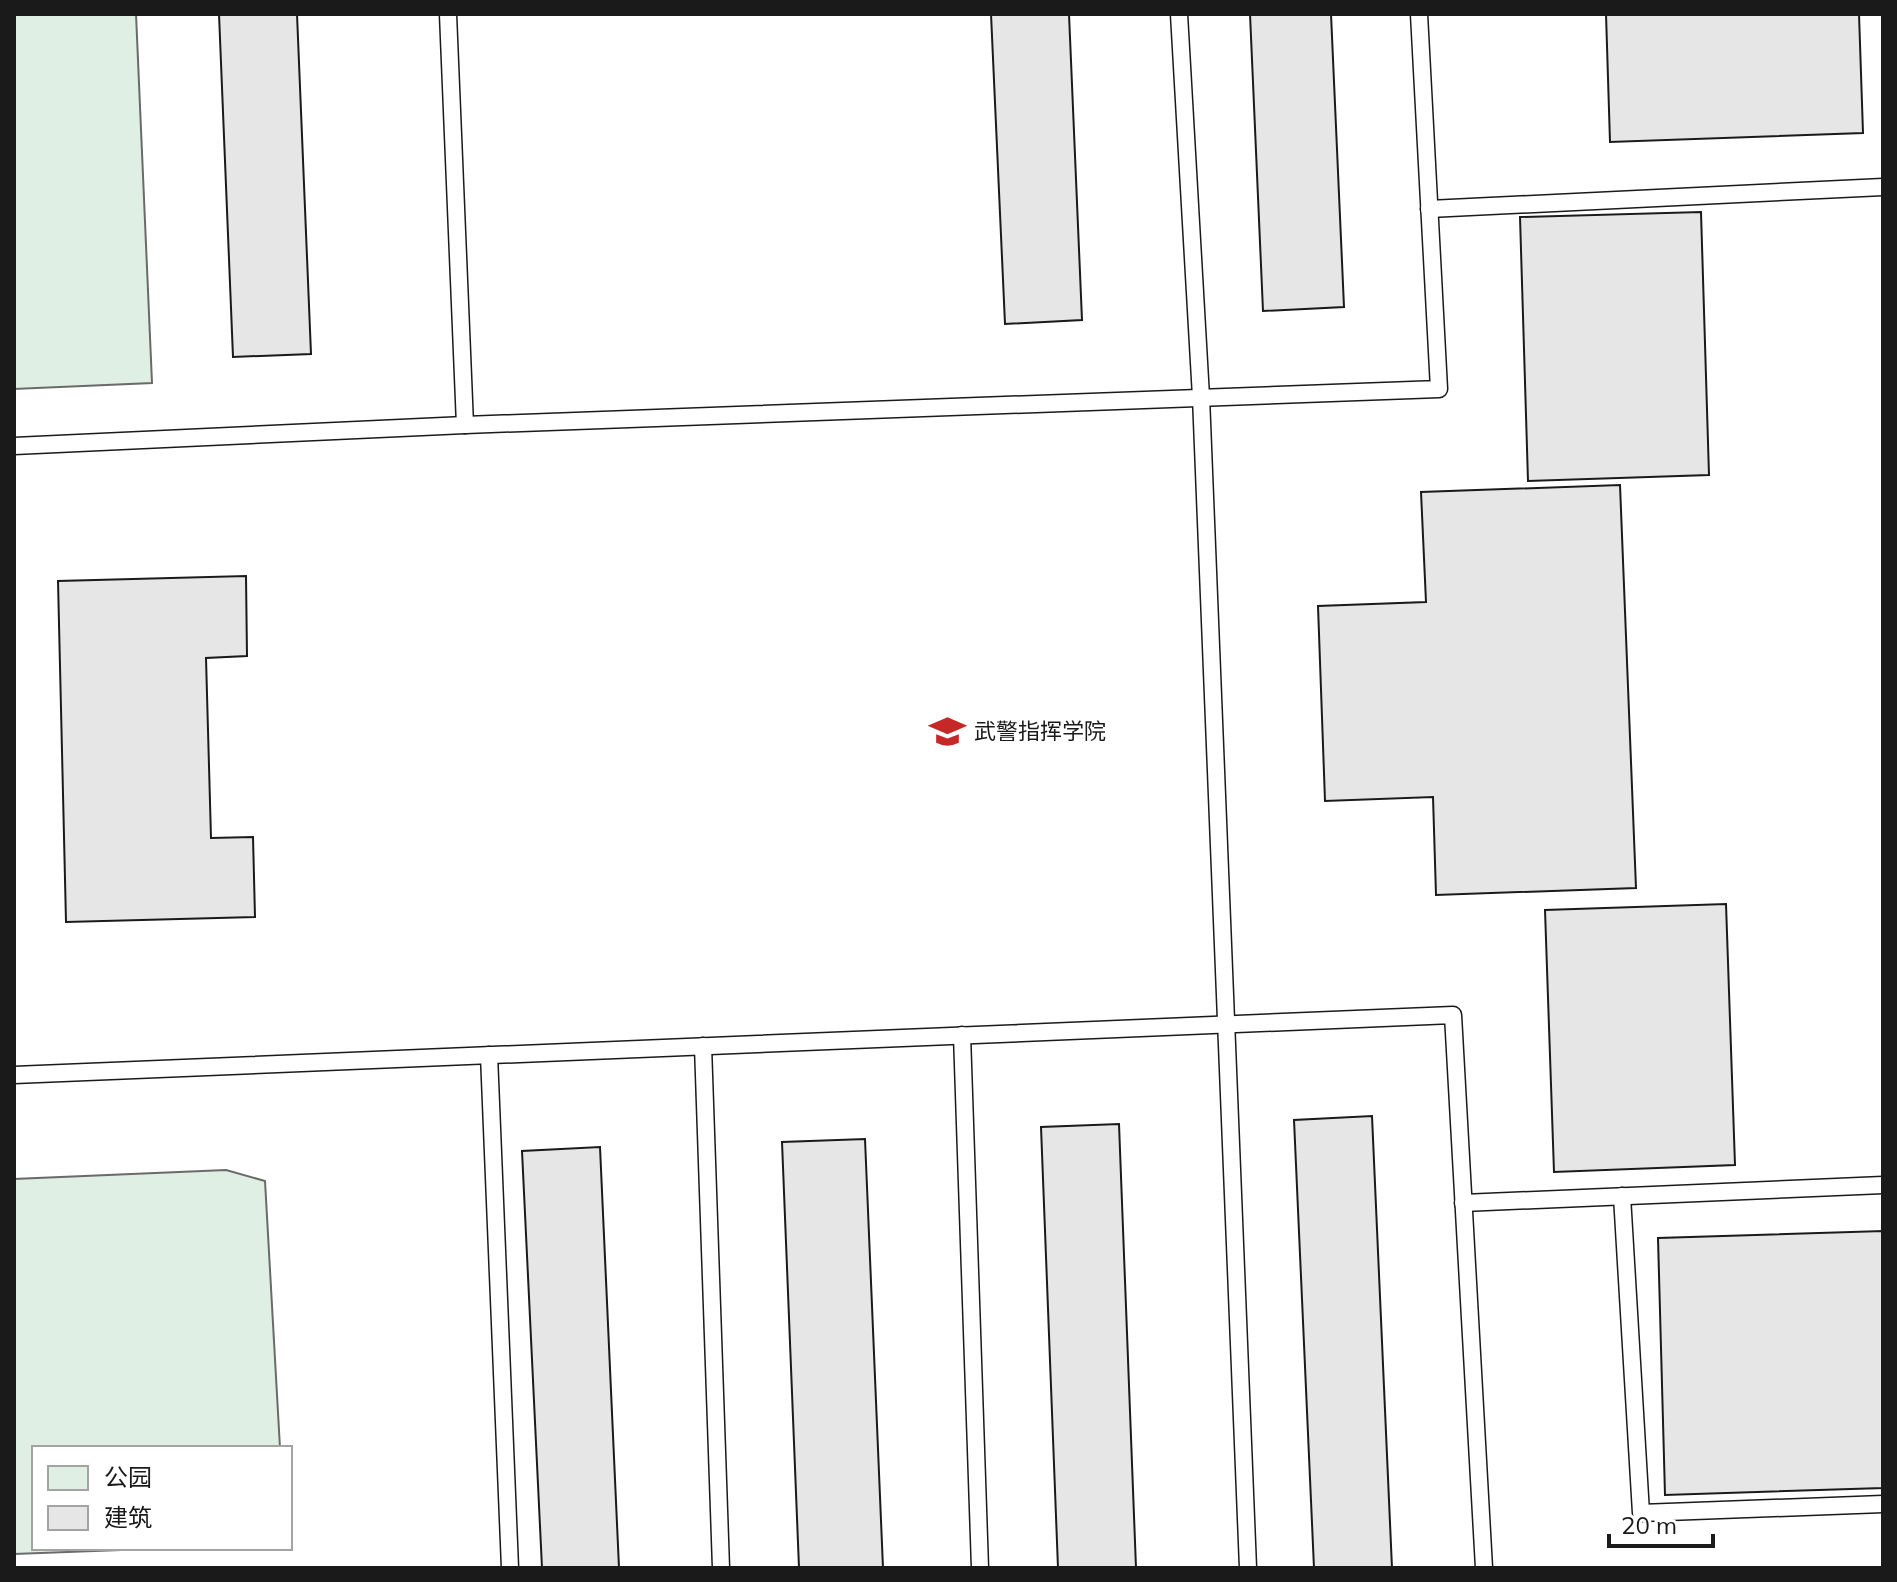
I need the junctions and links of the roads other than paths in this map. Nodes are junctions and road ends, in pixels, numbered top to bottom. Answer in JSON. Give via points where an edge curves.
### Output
{"nodes":[{"id":1,"x":448,"y":14,"type":"edge"},
{"id":2,"x":1179,"y":14,"type":"edge"},
{"id":3,"x":1419,"y":14,"type":"edge"},
{"id":4,"x":1883,"y":187,"type":"edge"},
{"id":5,"x":1429,"y":209,"type":"junction"},
{"id":6,"x":1201,"y":397,"type":"junction"},
{"id":7,"x":465,"y":425,"type":"junction"},
{"id":8,"x":14,"y":446,"type":"edge"},
{"id":9,"x":1224,"y":1023,"type":"junction"},
{"id":10,"x":962,"y":1035,"type":"junction"},
{"id":11,"x":703,"y":1046,"type":"junction"},
{"id":12,"x":489,"y":1055,"type":"junction"},
{"id":13,"x":14,"y":1075,"type":"edge"},
{"id":14,"x":1883,"y":1185,"type":"edge"},
{"id":15,"x":1622,"y":1196,"type":"junction"},
{"id":16,"x":1463,"y":1203,"type":"junction"},
{"id":17,"x":1883,"y":1504,"type":"edge"},
{"id":18,"x":510,"y":1568,"type":"edge"},
{"id":19,"x":721,"y":1568,"type":"edge"},
{"id":20,"x":980,"y":1568,"type":"edge"},
{"id":21,"x":1248,"y":1568,"type":"edge"},
{"id":22,"x":1484,"y":1568,"type":"edge"}],
"edges":[{"from":1,"to":7,"type":"lane"},
{"from":2,"to":6,"type":"lane"},
{"from":3,"to":5,"type":"lane"},
{"from":4,"to":5,"type":"lane"},
{"from":5,"to":6,"type":"lane","via":[[1439,389]]},
{"from":6,"to":7,"type":"lane"},
{"from":6,"to":9,"type":"lane"},
{"from":7,"to":8,"type":"lane"},
{"from":9,"to":10,"type":"lane"},
{"from":9,"to":16,"type":"lane","via":[[1453,1015]]},
{"from":9,"to":21,"type":"lane"},
{"from":10,"to":11,"type":"lane"},
{"from":10,"to":20,"type":"lane"},
{"from":11,"to":12,"type":"lane"},
{"from":11,"to":19,"type":"lane"},
{"from":12,"to":13,"type":"lane"},
{"from":12,"to":18,"type":"lane"},
{"from":14,"to":15,"type":"lane"},
{"from":15,"to":16,"type":"lane"},
{"from":15,"to":17,"type":"lane","via":[[1641,1513]]},
{"from":16,"to":22,"type":"lane"}]}
